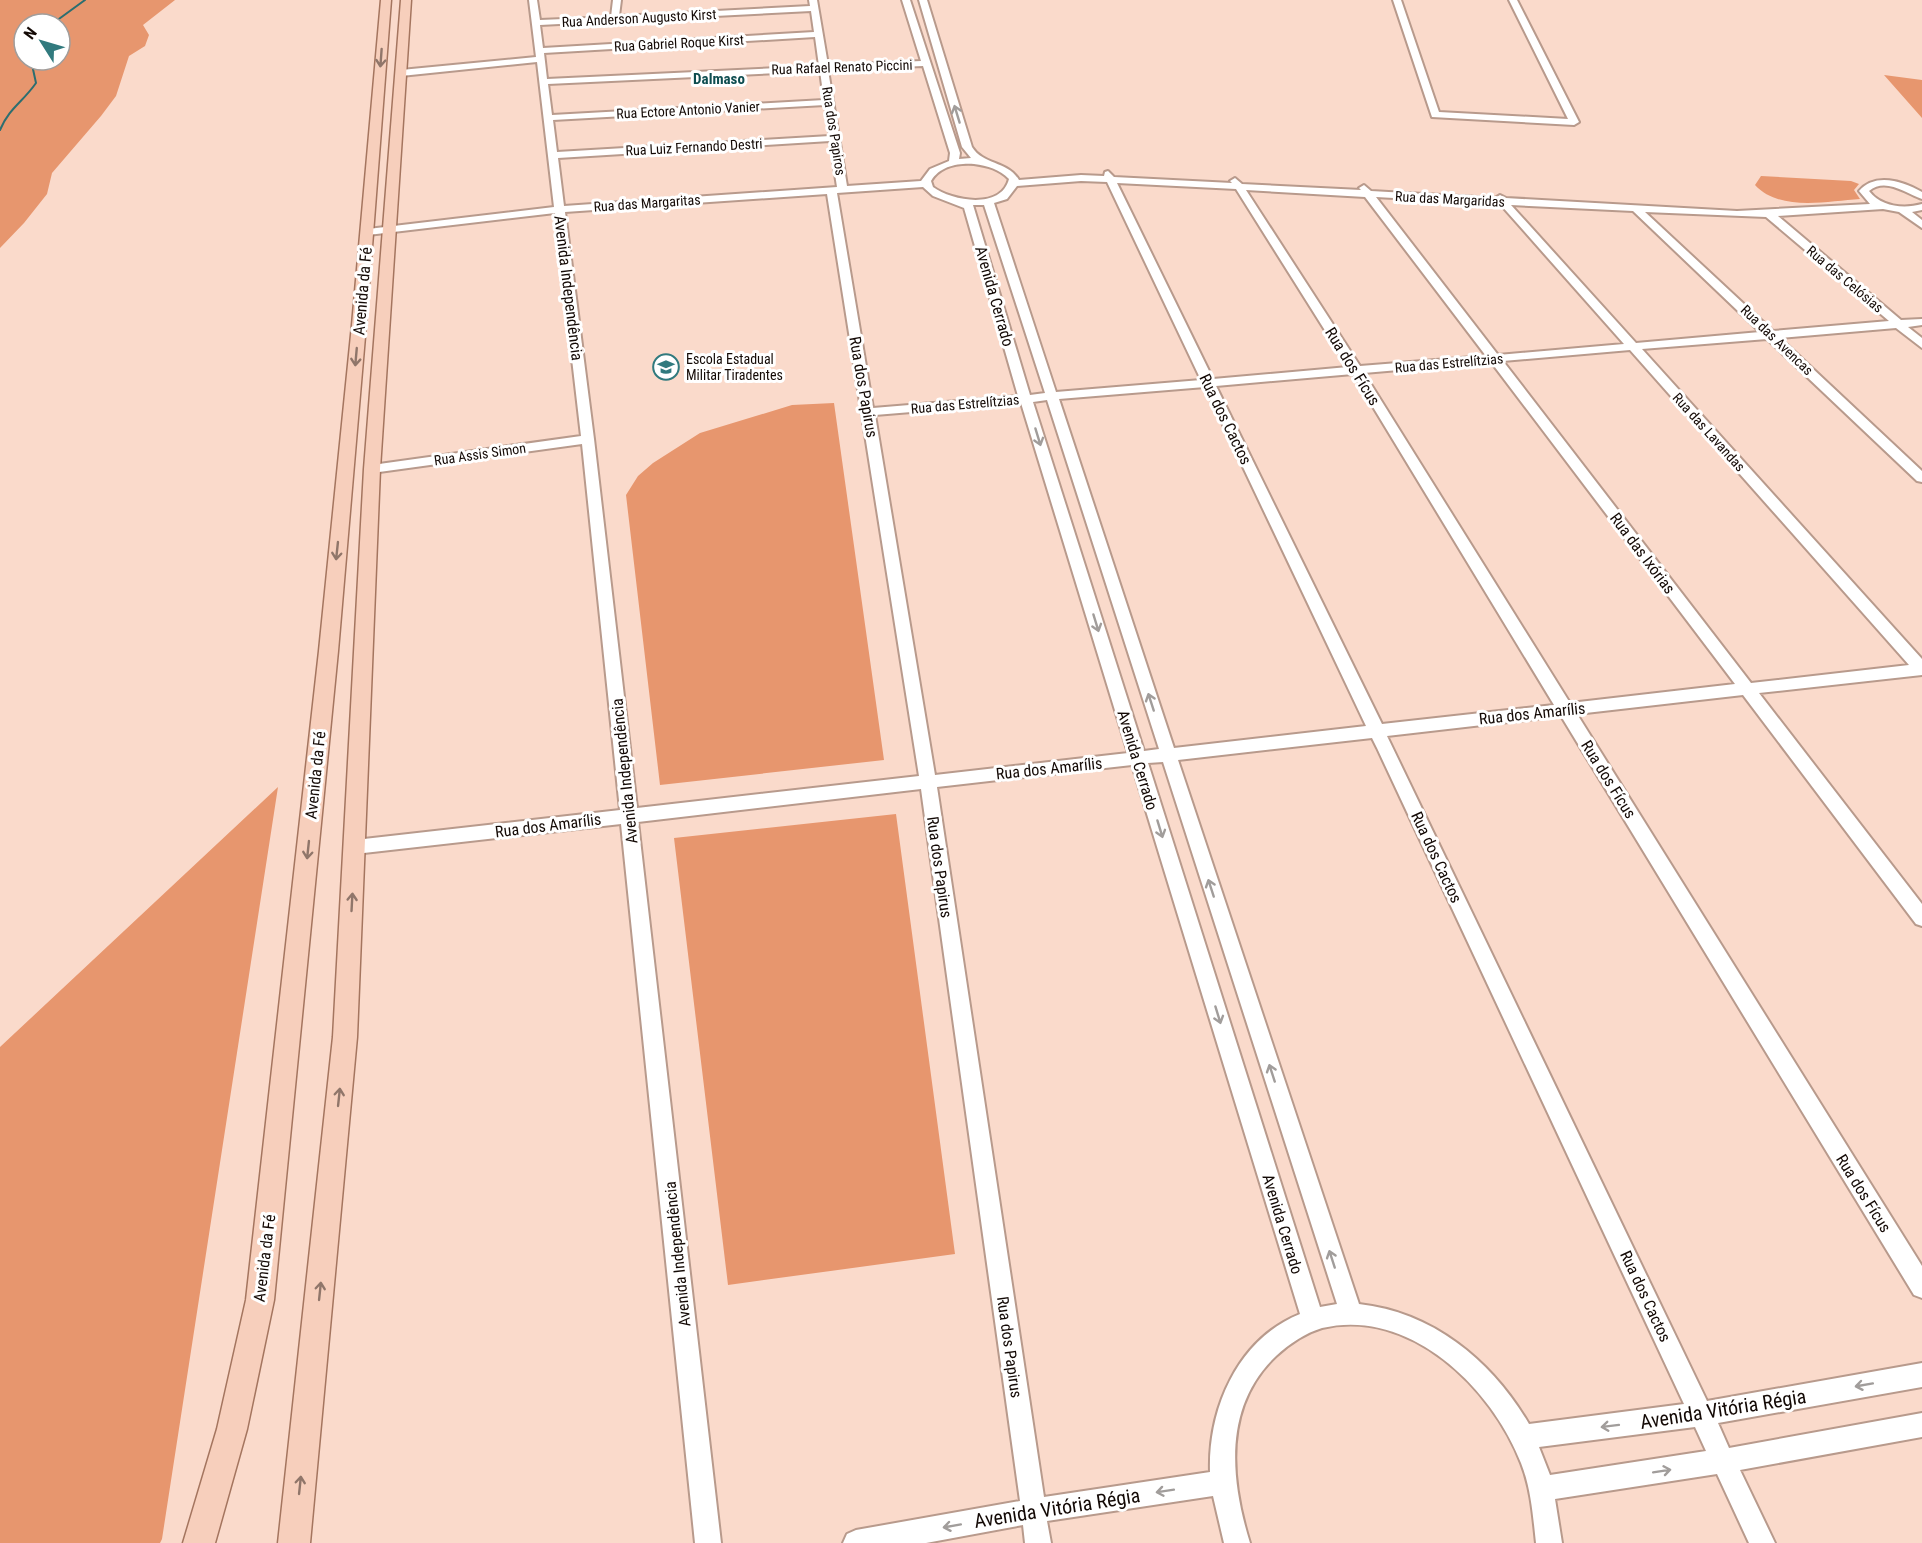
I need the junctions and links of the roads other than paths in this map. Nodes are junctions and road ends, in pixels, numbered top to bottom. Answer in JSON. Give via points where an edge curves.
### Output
{"nodes":[{"id":1,"x":386,"y":0,"type":"edge"},
{"id":2,"x":406,"y":0,"type":"edge"},
{"id":3,"x":533,"y":0,"type":"edge"},
{"id":4,"x":617,"y":0,"type":"edge"},
{"id":5,"x":906,"y":0,"type":"edge"},
{"id":6,"x":923,"y":0,"type":"edge"},
{"id":7,"x":1397,"y":0,"type":"edge"},
{"id":8,"x":1513,"y":0,"type":"edge"},
{"id":9,"x":814,"y":4,"type":"edge"},
{"id":10,"x":615,"y":19,"type":"junction"},
{"id":11,"x":536,"y":23,"type":"junction"},
{"id":12,"x":819,"y":34,"type":"junction"},
{"id":13,"x":539,"y":55,"type":"junction"},
{"id":14,"x":926,"y":63,"type":"junction"},
{"id":15,"x":824,"y":67,"type":"junction"},
{"id":16,"x":401,"y":73,"type":"junction"},
{"id":17,"x":543,"y":82,"type":"junction"},
{"id":18,"x":829,"y":102,"type":"junction"},
{"id":19,"x":547,"y":118,"type":"junction"},
{"id":20,"x":835,"y":138,"type":"junction"},
{"id":21,"x":552,"y":155,"type":"junction"},
{"id":22,"x":984,"y":162,"type":"junction"},
{"id":23,"x":953,"y":163,"type":"junction"},
{"id":24,"x":1109,"y":177,"type":"junction"},
{"id":25,"x":1013,"y":179,"type":"junction"},
{"id":26,"x":926,"y":184,"type":"junction"},
{"id":27,"x":1237,"y":184,"type":"junction"},
{"id":28,"x":838,"y":191,"type":"junction"},
{"id":29,"x":1366,"y":191,"type":"junction"},
{"id":30,"x":1922,"y":196,"type":"edge"},
{"id":31,"x":1500,"y":199,"type":"junction"},
{"id":32,"x":988,"y":201,"type":"junction"},
{"id":33,"x":963,"y":202,"type":"junction"},
{"id":34,"x":1881,"y":204,"type":"junction"},
{"id":35,"x":1634,"y":207,"type":"junction"},
{"id":36,"x":1922,"y":207,"type":"edge"},
{"id":37,"x":559,"y":209,"type":"junction"},
{"id":38,"x":1902,"y":209,"type":"junction"},
{"id":39,"x":1768,"y":214,"type":"junction"},
{"id":40,"x":1922,"y":225,"type":"edge"},
{"id":41,"x":390,"y":229,"type":"junction"},
{"id":42,"x":368,"y":232,"type":"junction"},
{"id":43,"x":1922,"y":322,"type":"edge"},
{"id":44,"x":1898,"y":324,"type":"junction"},
{"id":45,"x":1772,"y":335,"type":"junction"},
{"id":46,"x":1922,"y":344,"type":"edge"},
{"id":47,"x":1632,"y":347,"type":"junction"},
{"id":48,"x":1494,"y":359,"type":"junction"},
{"id":49,"x":1356,"y":371,"type":"junction"},
{"id":50,"x":1209,"y":383,"type":"junction"},
{"id":51,"x":1051,"y":397,"type":"junction"},
{"id":52,"x":1026,"y":399,"type":"junction"},
{"id":53,"x":869,"y":412,"type":"junction"},
{"id":54,"x":588,"y":439,"type":"junction"},
{"id":55,"x":372,"y":469,"type":"junction"},
{"id":56,"x":1922,"y":478,"type":"edge"},
{"id":57,"x":1922,"y":669,"type":"edge"},
{"id":58,"x":1747,"y":689,"type":"junction"},
{"id":59,"x":1566,"y":709,"type":"junction"},
{"id":60,"x":1377,"y":731,"type":"junction"},
{"id":61,"x":1168,"y":755,"type":"junction"},
{"id":62,"x":1137,"y":758,"type":"junction"},
{"id":63,"x":928,"y":782,"type":"junction"},
{"id":64,"x":629,"y":816,"type":"junction"},
{"id":65,"x":355,"y":847,"type":"junction"},
{"id":66,"x":1922,"y":918,"type":"edge"},
{"id":67,"x":1922,"y":1287,"type":"edge"},
{"id":68,"x":1351,"y":1314,"type":"junction"},
{"id":69,"x":1313,"y":1320,"type":"junction"},
{"id":70,"x":1922,"y":1375,"type":"edge"},
{"id":71,"x":1702,"y":1414,"type":"junction"},
{"id":72,"x":1922,"y":1425,"type":"edge"},
{"id":73,"x":1523,"y":1437,"type":"junction"},
{"id":74,"x":1723,"y":1461,"type":"junction"},
{"id":75,"x":1223,"y":1482,"type":"junction"},
{"id":76,"x":1542,"y":1489,"type":"junction"},
{"id":77,"x":1034,"y":1511,"type":"junction"},
{"id":78,"x":199,"y":1543,"type":"edge"},
{"id":79,"x":294,"y":1543,"type":"edge"},
{"id":80,"x":708,"y":1543,"type":"edge"},
{"id":81,"x":856,"y":1543,"type":"edge"},
{"id":82,"x":1038,"y":1543,"type":"edge"},
{"id":83,"x":1236,"y":1543,"type":"edge"},
{"id":84,"x":1549,"y":1543,"type":"edge"},
{"id":85,"x":1762,"y":1543,"type":"edge"}],
"edges":[{"from":1,"to":42,"type":"main road","name":"Avenida da Fé","one_way":true},
{"from":2,"to":16,"type":"main road","name":"Avenida da Fé"},
{"from":3,"to":11,"type":"street","name":"Avenida Independência"},
{"from":4,"to":10,"type":"street"},
{"from":5,"to":14,"type":"street"},
{"from":22,"to":6,"type":"street","one_way":true,"via":[[967,147]]},
{"from":7,"to":8,"type":"street","via":[[1435,115],[1574,122]]},
{"from":9,"to":10,"type":"street","name":"Rua Anderson Augusto Kirst"},
{"from":9,"to":12,"type":"street","name":"Rua dos Papiros"},
{"from":10,"to":11,"type":"street","name":"Rua Anderson Augusto Kirst"},
{"from":11,"to":13,"type":"street","name":"Avenida Independência"},
{"from":12,"to":13,"type":"street","name":"Rua Gabriel Roque Kirst"},
{"from":12,"to":15,"type":"street","name":"Rua dos Papiros"},
{"from":13,"to":16,"type":"street","name":"Rua Gabriel Roque Kirst"},
{"from":13,"to":17,"type":"street","name":"Avenida Independência"},
{"from":14,"to":15,"type":"street","name":"Rua Rafael Renato Piccini"},
{"from":14,"to":23,"type":"street","via":[[955,153]]},
{"from":15,"to":17,"type":"street","name":"Rua Rafael Renato Piccini"},
{"from":15,"to":18,"type":"street","name":"Rua dos Papiros"},
{"from":16,"to":41,"type":"main road","name":"Avenida da Fé"},
{"from":17,"to":19,"type":"street","name":"Avenida Independência"},
{"from":18,"to":19,"type":"street","name":"Rua Ectore Antonio Vanier"},
{"from":18,"to":20,"type":"street","name":"Rua dos Papiros"},
{"from":19,"to":21,"type":"street","name":"Avenida Independência"},
{"from":20,"to":21,"type":"street","name":"Rua Luiz Fernando Destri"},
{"from":20,"to":28,"type":"street","name":"Rua dos Papiros"},
{"from":21,"to":37,"type":"street","name":"Avenida Independência"},
{"from":22,"to":23,"type":"street"},
{"from":22,"to":25,"type":"street","via":[[1004,169]]},
{"from":23,"to":26,"type":"street","via":[[930,173]]},
{"from":24,"to":25,"type":"street","name":"Rua das Margaridas"},
{"from":24,"to":27,"type":"street","name":"Rua das Margaridas"},
{"from":24,"to":50,"type":"street","name":"Rua dos Cactos"},
{"from":25,"to":32,"type":"street","via":[[1007,194]]},
{"from":26,"to":28,"type":"street","name":"Rua das Margaritas"},
{"from":26,"to":33,"type":"street","via":[[935,195]]},
{"from":27,"to":29,"type":"street","name":"Rua das Margaridas"},
{"from":27,"to":49,"type":"street","name":"Rua dos Fícus"},
{"from":28,"to":37,"type":"street","name":"Rua das Margaritas"},
{"from":28,"to":53,"type":"street","name":"Rua dos Papirus"},
{"from":29,"to":31,"type":"street","name":"Rua das Margaridas"},
{"from":29,"to":48,"type":"street","name":"Rua das Ixórias"},
{"from":30,"to":34,"type":"street","via":[[1902,186],[1869,185],[1864,190],[1869,198]]},
{"from":31,"to":35,"type":"street","name":"Rua das Margaridas"},
{"from":31,"to":47,"type":"street","name":"Rua das Lavandas"},
{"from":32,"to":33,"type":"street"},
{"from":32,"to":51,"type":"street","name":"Avenida Cerrado"},
{"from":33,"to":52,"type":"street","name":"Avenida Cerrado","via":[[969,206]]},
{"from":34,"to":35,"type":"street","name":"Rua das Margaridas"},
{"from":34,"to":38,"type":"street"},
{"from":34,"to":39,"type":"street","name":"Rua das Margaridas"},
{"from":35,"to":39,"type":"street","name":"Rua das Margaridas"},
{"from":35,"to":45,"type":"street","name":"Rua das Avencas"},
{"from":36,"to":38,"type":"street"},
{"from":37,"to":41,"type":"street","name":"Rua das Margaritas"},
{"from":37,"to":54,"type":"street","name":"Avenida Independência"},
{"from":38,"to":40,"type":"street"},
{"from":39,"to":44,"type":"street","name":"Rua das Celósias"},
{"from":41,"to":42,"type":"street","name":"Rua das Margaritas"},
{"from":41,"to":55,"type":"main road","name":"Avenida da Fé"},
{"from":42,"to":78,"type":"main road","name":"Avenida da Fé","one_way":true,"via":[[260,1300],[232,1429]]},
{"from":43,"to":44,"type":"street","name":"Rua das Estrelítzias"},
{"from":44,"to":45,"type":"street","name":"Rua das Estrelítzias"},
{"from":44,"to":46,"type":"street","name":"Rua das Celósias"},
{"from":45,"to":47,"type":"street","name":"Rua das Estrelítzias"},
{"from":45,"to":56,"type":"street","name":"Rua das Avencas"},
{"from":47,"to":48,"type":"street","name":"Rua das Estrelítzias"},
{"from":47,"to":57,"type":"street","name":"Rua das Lavandas"},
{"from":48,"to":49,"type":"street","name":"Rua das Estrelítzias"},
{"from":48,"to":58,"type":"street","name":"Rua das Ixórias"},
{"from":49,"to":50,"type":"street","name":"Rua das Estrelítzias"},
{"from":49,"to":59,"type":"street","name":"Rua dos Fícus"},
{"from":50,"to":51,"type":"street","name":"Rua das Estrelítzias"},
{"from":50,"to":60,"type":"street","name":"Rua dos Cactos"},
{"from":51,"to":52,"type":"street","name":"Rua das Estrelítzias"},
{"from":61,"to":51,"type":"street","name":"Avenida Cerrado","one_way":true},
{"from":52,"to":53,"type":"street","name":"Rua das Estrelítzias"},
{"from":52,"to":62,"type":"street","name":"Avenida Cerrado","one_way":true},
{"from":53,"to":63,"type":"street","name":"Rua dos Papirus"},
{"from":54,"to":55,"type":"street","name":"Rua Assis Simon"},
{"from":54,"to":64,"type":"street","name":"Avenida Independência"},
{"from":55,"to":65,"type":"main road","name":"Avenida da Fé"},
{"from":57,"to":58,"type":"street","name":"Rua dos Amarílis"},
{"from":58,"to":59,"type":"street","name":"Rua dos Amarílis"},
{"from":58,"to":66,"type":"street","name":"Rua das Ixórias"},
{"from":59,"to":60,"type":"street","name":"Rua dos Amarílis"},
{"from":59,"to":67,"type":"street","name":"Rua dos Fícus"},
{"from":60,"to":61,"type":"street","name":"Rua dos Amarílis"},
{"from":60,"to":71,"type":"street","name":"Rua dos Cactos"},
{"from":61,"to":62,"type":"street","name":"Rua dos Amarílis"},
{"from":68,"to":61,"type":"street","name":"Avenida Cerrado","one_way":true},
{"from":62,"to":63,"type":"street","name":"Rua dos Amarílis"},
{"from":62,"to":69,"type":"street","name":"Avenida Cerrado","one_way":true},
{"from":63,"to":64,"type":"street","name":"Rua dos Amarílis"},
{"from":63,"to":77,"type":"street","name":"Rua dos Papirus"},
{"from":64,"to":65,"type":"street","name":"Rua dos Amarílis"},
{"from":64,"to":80,"type":"street","name":"Avenida Independência"},
{"from":79,"to":65,"type":"main road","name":"Avenida da Fé","one_way":true,"via":[[345,1037]]},
{"from":68,"to":69,"type":"street"},
{"from":68,"to":73,"type":"street","via":[[1389,1320],[1428,1336],[1455,1355],[1497,1396]]},
{"from":69,"to":75,"type":"street","via":[[1268,1345],[1236,1389],[1222,1449]]},
{"from":70,"to":71,"type":"street","name":"Avenida Vitória Régia","one_way":true},
{"from":71,"to":73,"type":"street","name":"Avenida Vitória Régia","one_way":true},
{"from":71,"to":74,"type":"street","name":"Rua dos Cactos"},
{"from":72,"to":74,"type":"street"},
{"from":73,"to":76,"type":"street"},
{"from":76,"to":74,"type":"street","one_way":true},
{"from":74,"to":85,"type":"street","name":"Rua dos Cactos"},
{"from":75,"to":77,"type":"street","name":"Avenida Vitória Régia","one_way":true},
{"from":75,"to":83,"type":"street"},
{"from":76,"to":84,"type":"street"},
{"from":77,"to":81,"type":"street","name":"Avenida Vitória Régia","one_way":true},
{"from":77,"to":82,"type":"street","name":"Rua dos Papirus"}]}
